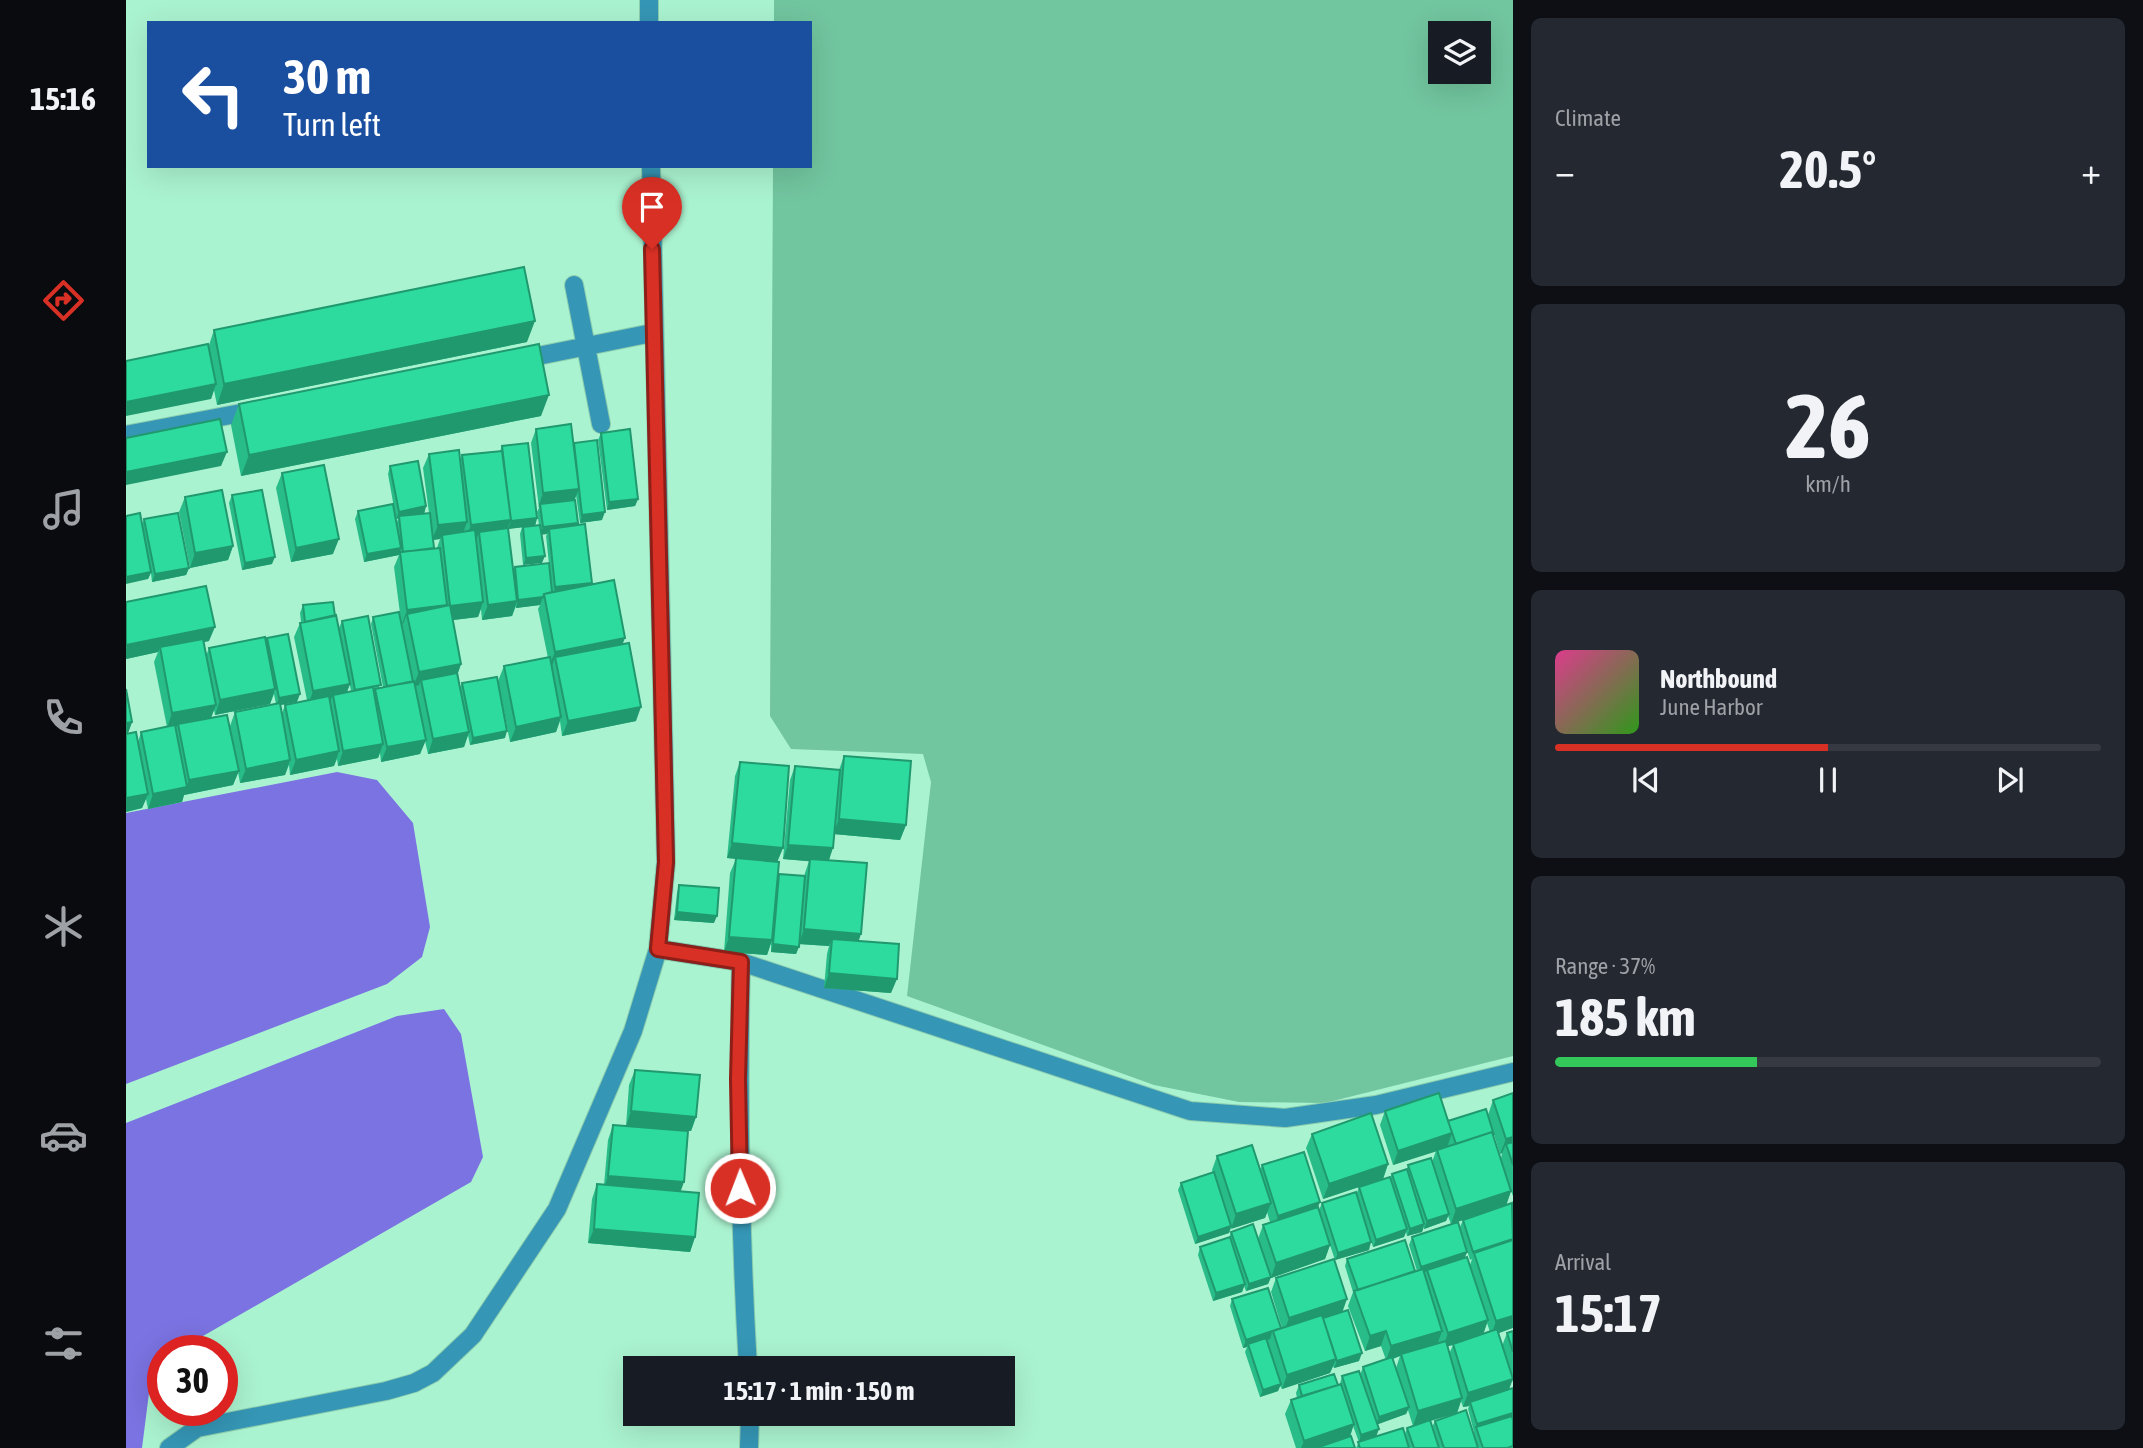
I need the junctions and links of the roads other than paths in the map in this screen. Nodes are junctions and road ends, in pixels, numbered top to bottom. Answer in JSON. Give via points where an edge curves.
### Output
{"nodes":[{"id":1,"x":649,"y":0,"type":"edge"},
{"id":2,"x":649,"y":21,"type":"edge"},
{"id":3,"x":651,"y":168,"type":"edge"},
{"id":4,"x":574,"y":285,"type":"dead end"},
{"id":5,"x":652,"y":332,"type":"junction"},
{"id":6,"x":586,"y":347,"type":"junction"},
{"id":7,"x":505,"y":363,"type":"edge"},
{"id":8,"x":275,"y":407,"type":"edge"},
{"id":9,"x":601,"y":424,"type":"dead end"},
{"id":10,"x":126,"y":435,"type":"edge"},
{"id":11,"x":658,"y":949,"type":"junction"},
{"id":12,"x":734,"y":961,"type":"junction"},
{"id":13,"x":1513,"y":1072,"type":"edge"},
{"id":14,"x":747,"y":1356,"type":"edge"},
{"id":15,"x":750,"y":1426,"type":"edge"},
{"id":16,"x":169,"y":1448,"type":"edge"},
{"id":17,"x":749,"y":1448,"type":"edge"}],
"edges":[{"from":1,"to":2,"type":"street"},
{"from":3,"to":5,"type":"street"},
{"from":4,"to":6,"type":"street"},
{"from":5,"to":6,"type":"street"},
{"from":5,"to":11,"type":"street","via":[[666,862]]},
{"from":6,"to":7,"type":"street"},
{"from":6,"to":9,"type":"street"},
{"from":8,"to":10,"type":"street"},
{"from":11,"to":12,"type":"street"},
{"from":11,"to":16,"type":"street","via":[[633,1031],[557,1209],[473,1335],[432,1373],[414,1383],[197,1429]]},
{"from":12,"to":13,"type":"street","via":[[1190,1111],[1284,1118],[1376,1105]]},
{"from":12,"to":14,"type":"street"},
{"from":15,"to":17,"type":"street"}]}
